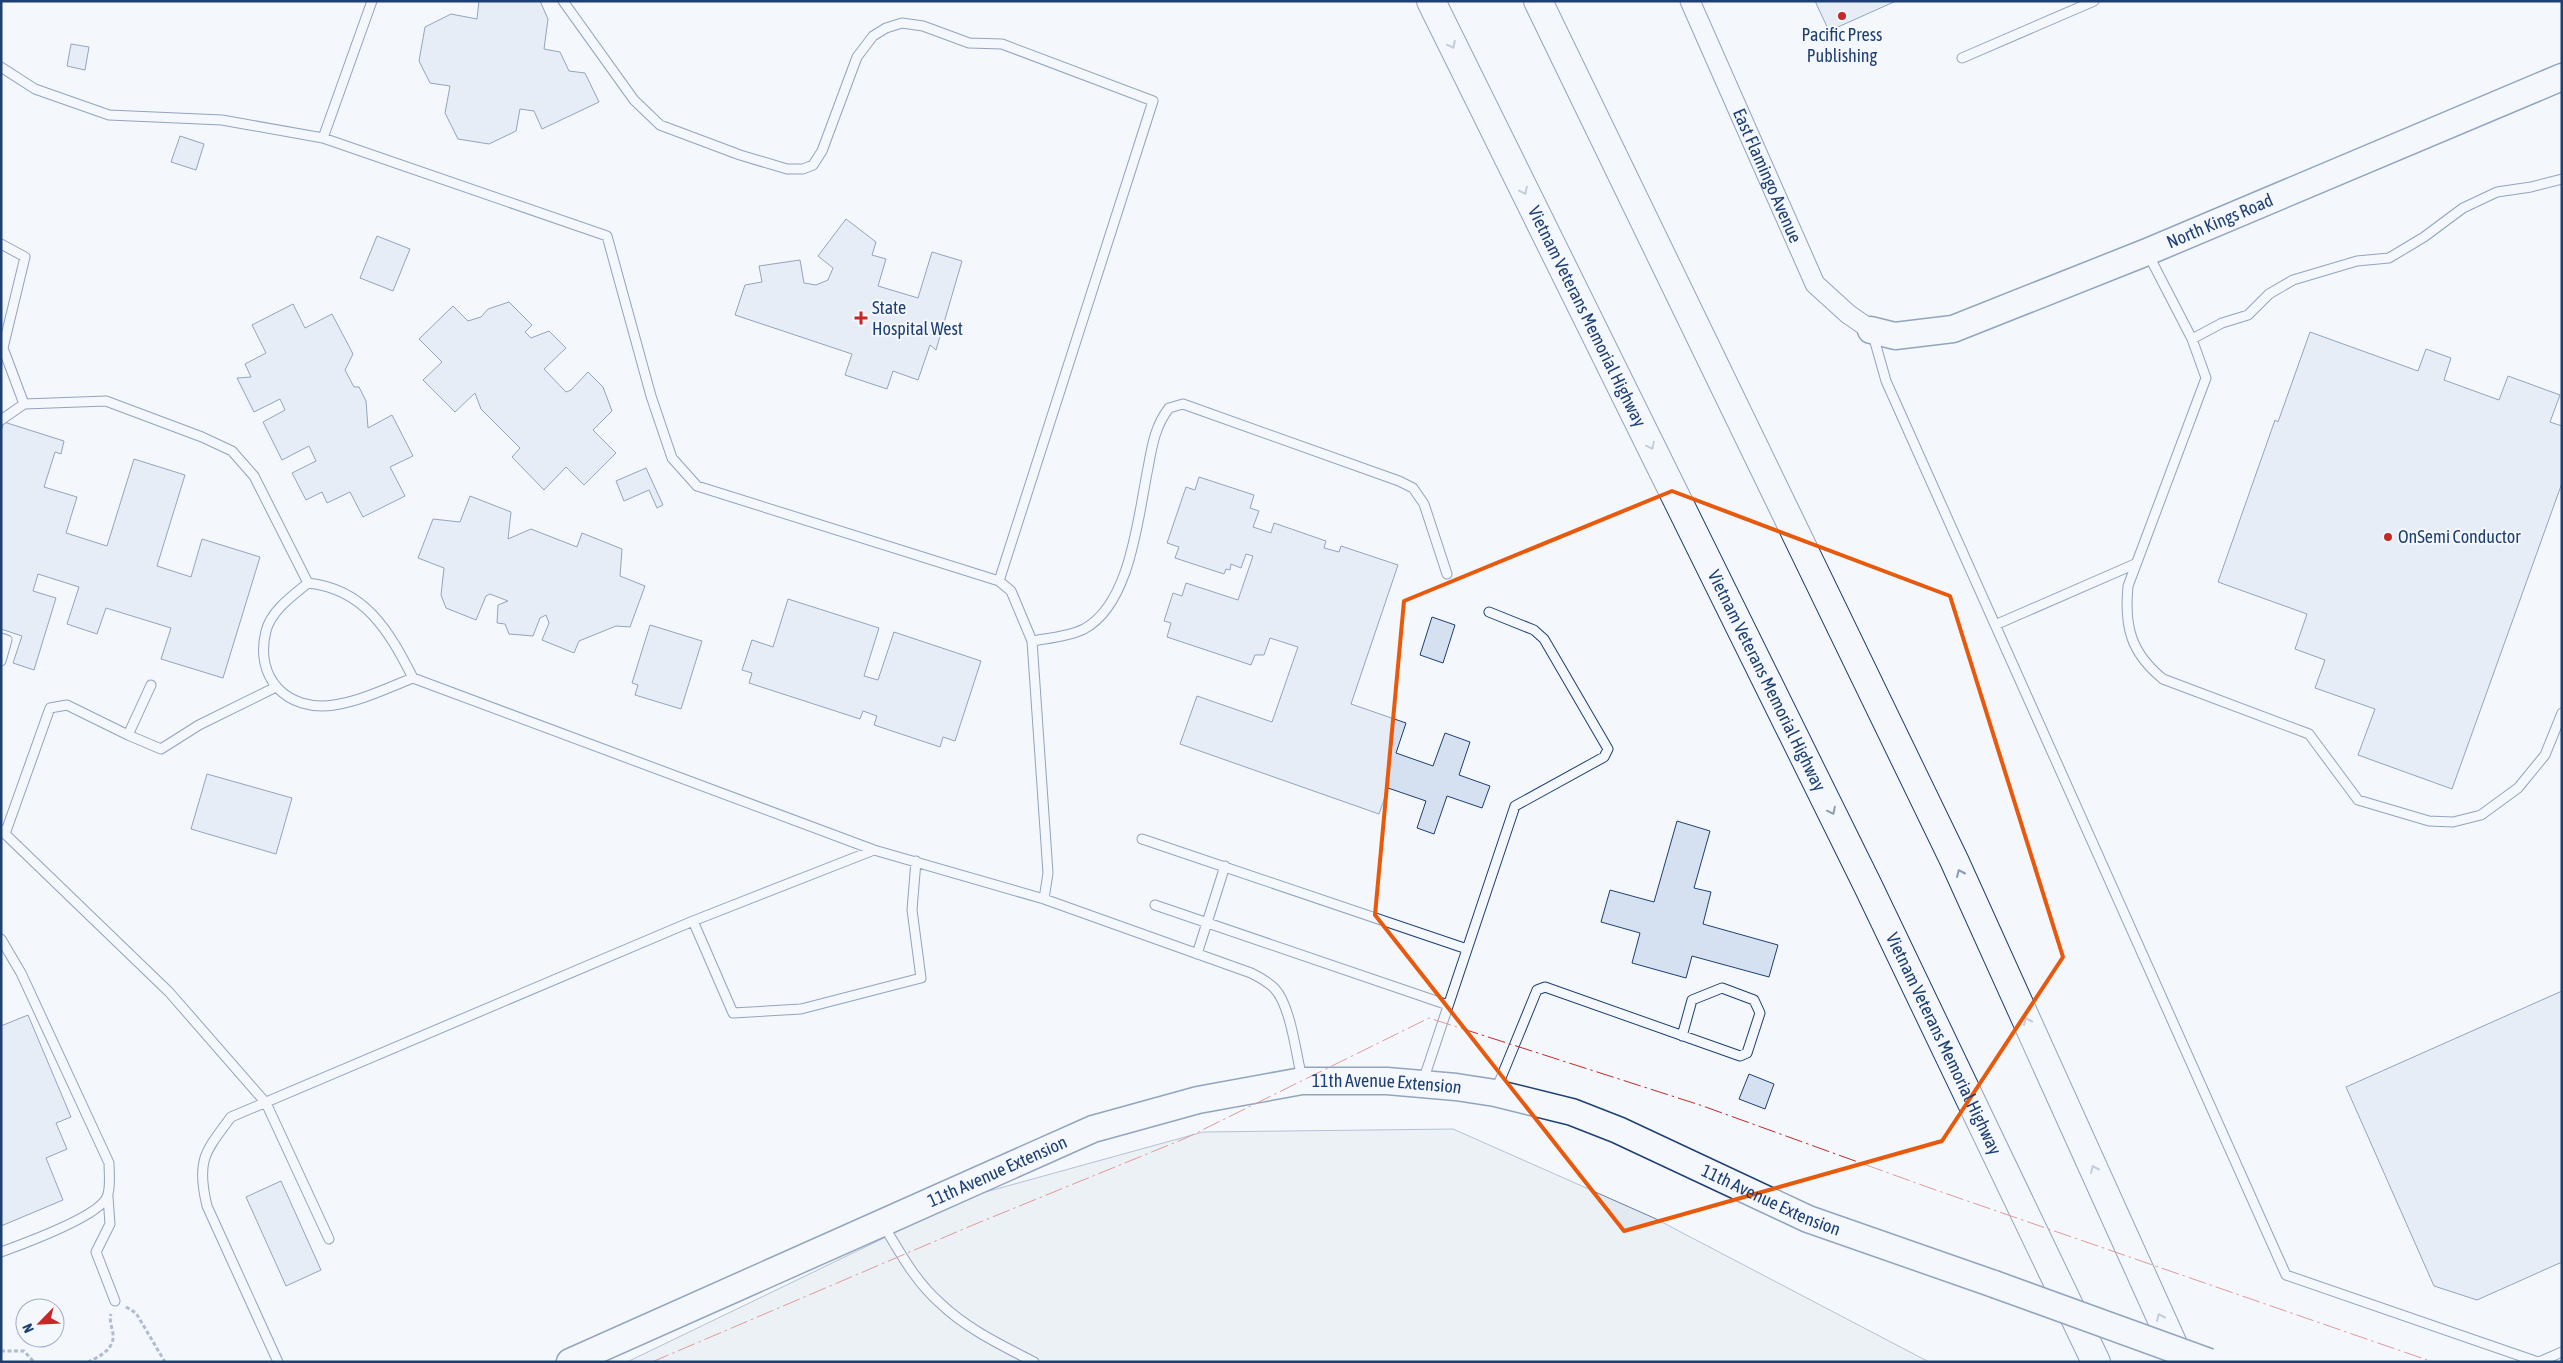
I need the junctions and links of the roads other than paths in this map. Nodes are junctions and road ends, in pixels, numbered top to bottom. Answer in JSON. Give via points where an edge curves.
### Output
{"nodes":[{"id":1,"x":372,"y":1,"type":"edge"},
{"id":2,"x":563,"y":1,"type":"edge"},
{"id":3,"x":1431,"y":1,"type":"edge"},
{"id":4,"x":1538,"y":1,"type":"edge"},
{"id":5,"x":1690,"y":1,"type":"edge"},
{"id":6,"x":2094,"y":1,"type":"edge"},
{"id":7,"x":1962,"y":58,"type":"dead end"},
{"id":8,"x":1,"y":67,"type":"edge"},
{"id":9,"x":2562,"y":77,"type":"edge"},
{"id":10,"x":323,"y":138,"type":"junction"},
{"id":11,"x":2562,"y":179,"type":"edge"},
{"id":12,"x":1,"y":244,"type":"edge"},
{"id":13,"x":2147,"y":252,"type":"junction"},
{"id":14,"x":1871,"y":330,"type":"junction"},
{"id":15,"x":2192,"y":339,"type":"junction"},
{"id":16,"x":24,"y":404,"type":"junction"},
{"id":17,"x":1,"y":420,"type":"edge"},
{"id":18,"x":2135,"y":564,"type":"junction"},
{"id":19,"x":1446,"y":574,"type":"dead end"},
{"id":20,"x":999,"y":581,"type":"junction"},
{"id":21,"x":308,"y":583,"type":"junction"},
{"id":22,"x":1489,"y":612,"type":"dead end"},
{"id":23,"x":1995,"y":626,"type":"junction"},
{"id":24,"x":1,"y":638,"type":"edge"},
{"id":25,"x":1032,"y":641,"type":"junction"},
{"id":26,"x":1,"y":661,"type":"edge"},
{"id":27,"x":413,"y":678,"type":"junction"},
{"id":28,"x":152,"y":685,"type":"dead end"},
{"id":29,"x":276,"y":687,"type":"junction"},
{"id":30,"x":2562,"y":713,"type":"edge"},
{"id":31,"x":128,"y":735,"type":"junction"},
{"id":32,"x":3,"y":832,"type":"edge"},
{"id":33,"x":1142,"y":839,"type":"dead end"},
{"id":34,"x":874,"y":850,"type":"junction"},
{"id":35,"x":916,"y":861,"type":"junction"},
{"id":36,"x":1225,"y":866,"type":"junction"},
{"id":37,"x":1044,"y":899,"type":"junction"},
{"id":38,"x":1155,"y":905,"type":"dead end"},
{"id":39,"x":693,"y":921,"type":"junction"},
{"id":40,"x":1207,"y":922,"type":"junction"},
{"id":41,"x":1,"y":939,"type":"edge"},
{"id":42,"x":1467,"y":949,"type":"junction"},
{"id":43,"x":1197,"y":954,"type":"junction"},
{"id":44,"x":1448,"y":1005,"type":"junction"},
{"id":45,"x":1682,"y":1036,"type":"junction"},
{"id":46,"x":1302,"y":1081,"type":"junction"},
{"id":47,"x":1422,"y":1084,"type":"junction"},
{"id":48,"x":1495,"y":1093,"type":"junction"},
{"id":49,"x":266,"y":1103,"type":"junction"},
{"id":50,"x":108,"y":1197,"type":"junction"},
{"id":51,"x":881,"y":1222,"type":"junction"},
{"id":52,"x":329,"y":1239,"type":"dead end"},
{"id":53,"x":1,"y":1252,"type":"edge"},
{"id":54,"x":115,"y":1301,"type":"road end"},
{"id":55,"x":2562,"y":1352,"type":"edge"},
{"id":56,"x":278,"y":1362,"type":"edge"},
{"id":57,"x":570,"y":1362,"type":"edge"},
{"id":58,"x":1034,"y":1362,"type":"edge"},
{"id":59,"x":2096,"y":1362,"type":"edge"},
{"id":60,"x":2180,"y":1362,"type":"edge"},
{"id":61,"x":2209,"y":1362,"type":"edge"},
{"id":62,"x":2539,"y":1362,"type":"edge"}],
"edges":[{"from":1,"to":10,"type":"lane"},
{"from":2,"to":20,"type":"lane","via":[[634,100],[660,125],[787,169],[813,165],[822,151],[857,57],[873,36],[902,23],[923,26],[969,43],[1002,44],[1153,101]]},
{"from":3,"to":59,"type":"highway","name":"Vietnam Veterans Memorial Highway","one_way":true,"via":[[1868,886]]},
{"from":60,"to":4,"type":"highway","one_way":true,"via":[[1954,860]]},
{"from":5,"to":14,"type":"street","name":"East Flamingo Avenue","via":[[1815,284]]},
{"from":6,"to":7,"type":"lane"},
{"from":8,"to":10,"type":"lane","via":[[35,89],[109,115],[222,120]]},
{"from":9,"to":13,"type":"street","name":"North Kings Road"},
{"from":10,"to":20,"type":"lane","via":[[607,236],[651,396],[672,458],[697,486]]},
{"from":11,"to":15,"type":"lane","via":[[2497,192],[2463,208],[2390,258],[2357,261],[2293,280],[2269,294],[2248,315],[2222,323]]},
{"from":12,"to":16,"type":"lane","via":[[25,257],[3,348]]},
{"from":13,"to":14,"type":"street","name":"North Kings Road","via":[[1953,329],[1895,336]]},
{"from":13,"to":15,"type":"lane"},
{"from":14,"to":23,"type":"lane","via":[[1886,381]]},
{"from":15,"to":18,"type":"lane","via":[[2206,378]]},
{"from":16,"to":17,"type":"lane"},
{"from":16,"to":21,"type":"lane","via":[[106,402],[232,451],[254,476]]},
{"from":18,"to":23,"type":"lane"},
{"from":18,"to":30,"type":"lane","via":[[2126,607],[2132,640],[2147,667],[2163,680],[2309,734],[2358,800],[2429,822],[2453,822],[2481,815],[2518,788],[2545,755]]},
{"from":19,"to":25,"type":"lane","via":[[1424,504],[1413,488],[1183,404],[1170,408],[1156,431],[1130,554],[1113,602],[1103,616],[1082,630]]},
{"from":20,"to":25,"type":"lane","via":[[1011,591]]},
{"from":21,"to":27,"type":"lane","via":[[339,591],[374,615],[394,641]]},
{"from":21,"to":29,"type":"lane","via":[[279,608],[266,630],[264,655],[269,679]]},
{"from":22,"to":42,"type":"lane","via":[[1534,630],[1544,638],[1608,749],[1604,757],[1515,806]]},
{"from":23,"to":62,"type":"lane","via":[[2286,1275]]},
{"from":24,"to":26,"type":"lane","via":[[7,640]]},
{"from":25,"to":37,"type":"lane","via":[[1048,873]]},
{"from":27,"to":29,"type":"lane","via":[[364,698],[332,705],[303,704],[282,694]]},
{"from":27,"to":34,"type":"lane"},
{"from":28,"to":31,"type":"lane"},
{"from":29,"to":31,"type":"lane","via":[[200,725],[161,749]]},
{"from":31,"to":32,"type":"lane","via":[[67,704],[50,708]]},
{"from":32,"to":49,"type":"lane","via":[[169,992]]},
{"from":33,"to":36,"type":"lane"},
{"from":34,"to":35,"type":"lane"},
{"from":34,"to":39,"type":"lane"},
{"from":35,"to":37,"type":"lane"},
{"from":35,"to":39,"type":"lane","via":[[912,910],[922,978],[801,1008],[733,1013]]},
{"from":36,"to":40,"type":"lane"},
{"from":36,"to":42,"type":"lane"},
{"from":37,"to":43,"type":"lane"},
{"from":38,"to":40,"type":"lane"},
{"from":39,"to":49,"type":"lane"},
{"from":40,"to":43,"type":"lane"},
{"from":40,"to":44,"type":"lane"},
{"from":41,"to":50,"type":"lane","via":[[21,973],[109,1163]]},
{"from":42,"to":44,"type":"lane"},
{"from":43,"to":46,"type":"lane","via":[[1251,973],[1275,989],[1284,1003]]},
{"from":44,"to":47,"type":"lane"},
{"from":45,"to":45,"type":"lane","via":[[1740,1056],[1747,1053],[1760,1013],[1754,1000],[1722,988],[1692,1000]]},
{"from":45,"to":48,"type":"lane","via":[[1545,987],[1540,988]]},
{"from":46,"to":47,"type":"street","name":"11th Avenue Extension"},
{"from":46,"to":51,"type":"street","name":"11th Avenue Extension","via":[[1198,1100],[1093,1129]]},
{"from":47,"to":48,"type":"street","name":"11th Avenue Extension"},
{"from":48,"to":61,"type":"street","name":"11th Avenue Extension","bridge":true,"via":[[1572,1112],[1618,1130],[1808,1219]]},
{"from":49,"to":52,"type":"lane"},
{"from":49,"to":56,"type":"lane","via":[[231,1117],[204,1154],[202,1184],[207,1206]]},
{"from":50,"to":53,"type":"lane","via":[[98,1209]]},
{"from":50,"to":54,"type":"lane","via":[[110,1224],[96,1252]]},
{"from":51,"to":57,"type":"street","name":"11th Avenue Extension"},
{"from":51,"to":58,"type":"lane","via":[[906,1264],[940,1303],[987,1338]]},
{"from":55,"to":62,"type":"lane"}]}
